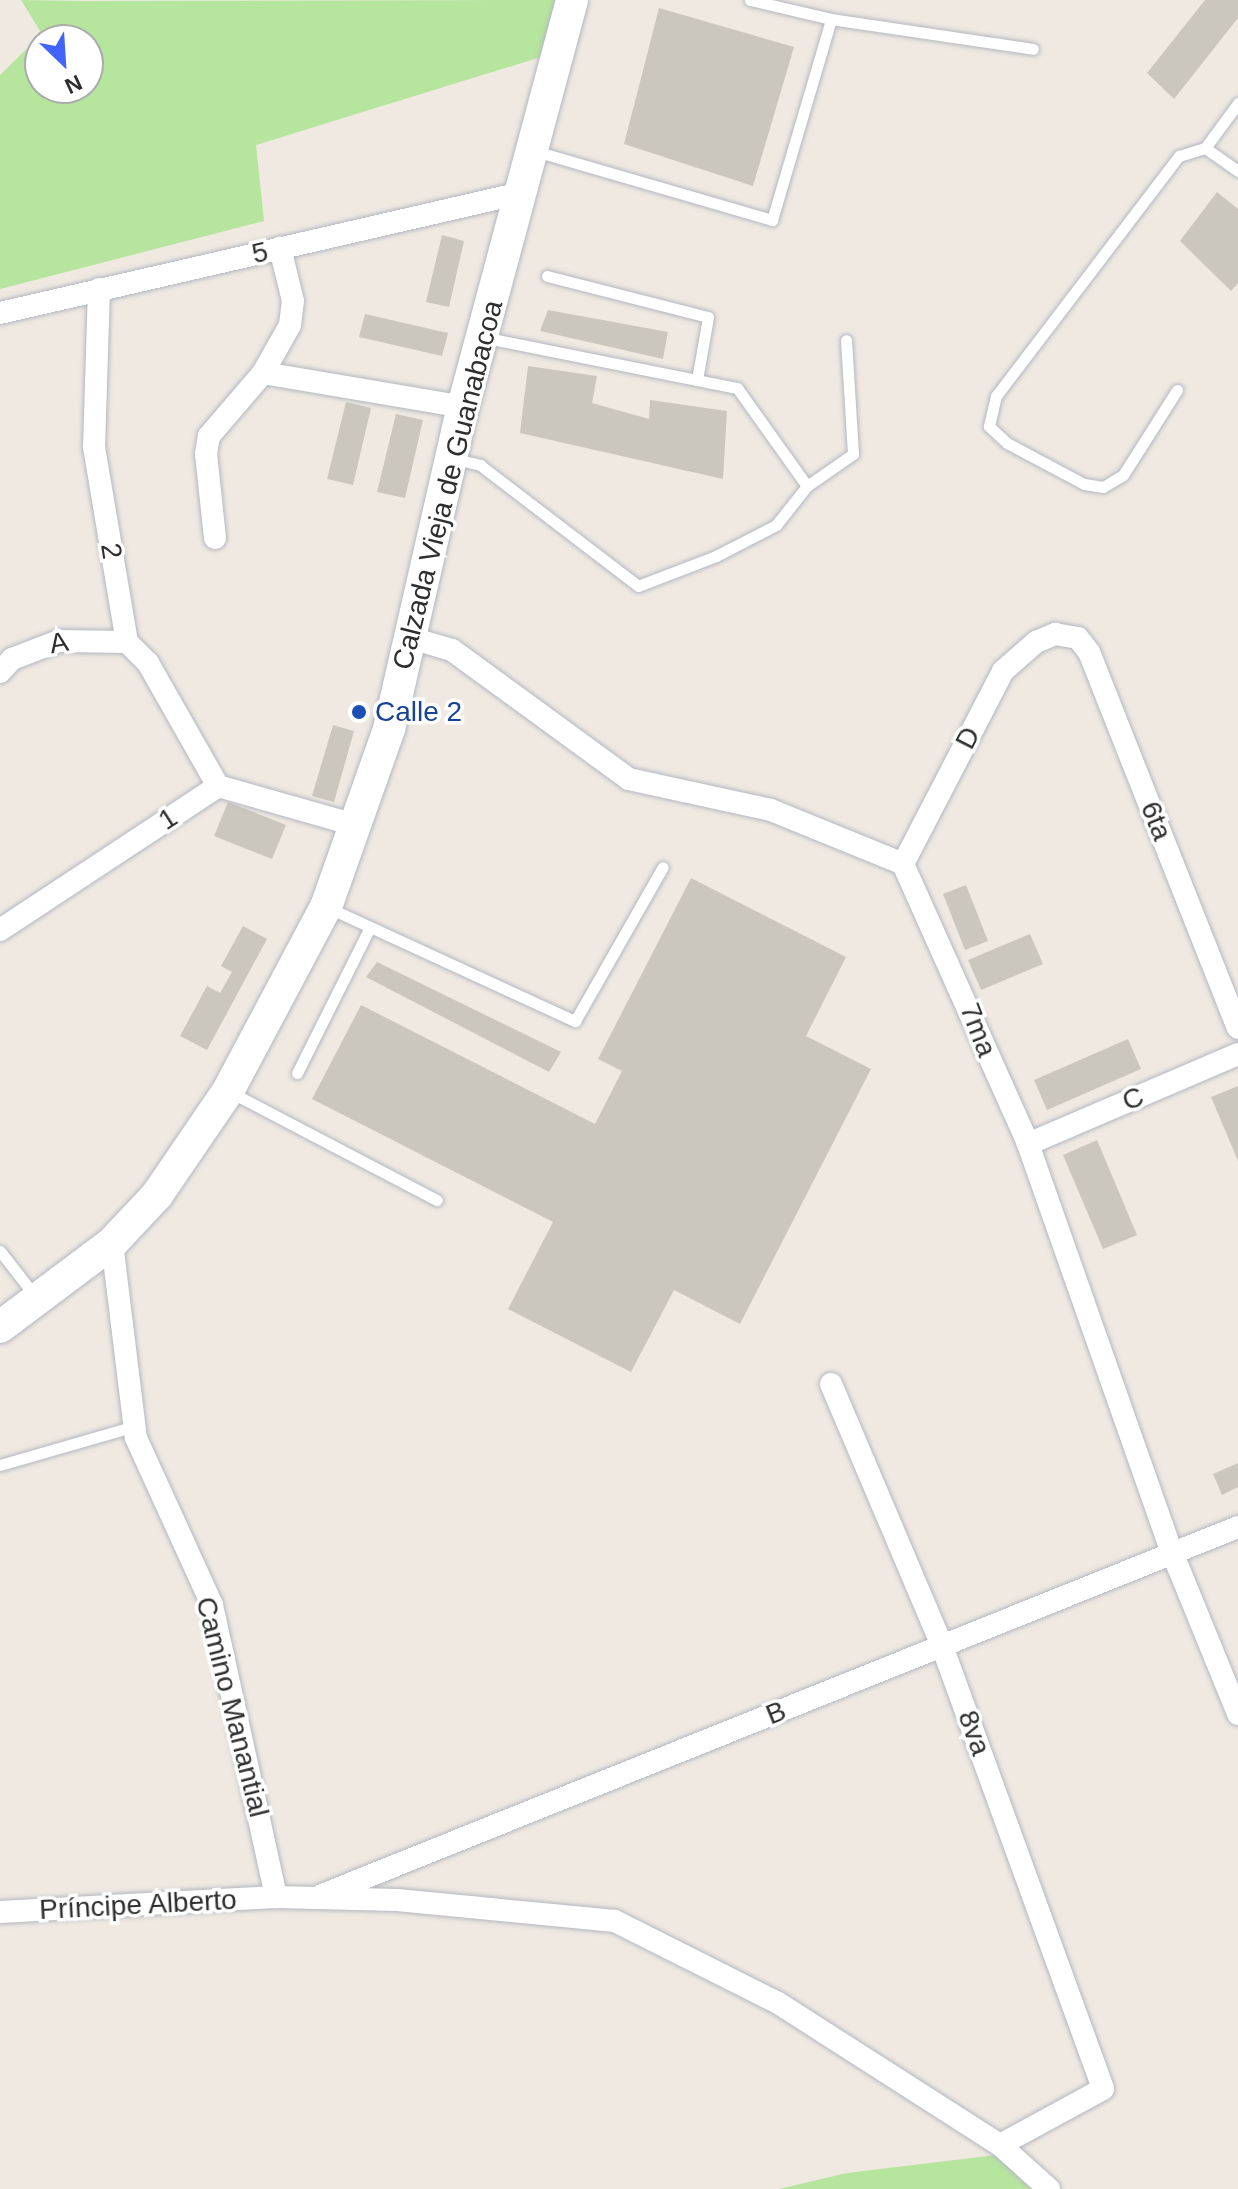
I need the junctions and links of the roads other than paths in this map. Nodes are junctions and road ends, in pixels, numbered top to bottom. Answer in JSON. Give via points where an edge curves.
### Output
{"nodes":[{"id":1,"x":572,"y":0,"type":"edge"},
{"id":2,"x":750,"y":0,"type":"edge"},
{"id":3,"x":831,"y":19,"type":"junction"},
{"id":4,"x":1033,"y":49,"type":"dead end"},
{"id":5,"x":1238,"y":103,"type":"edge"},
{"id":6,"x":1205,"y":148,"type":"junction"},
{"id":7,"x":534,"y":151,"type":"junction"},
{"id":8,"x":1238,"y":171,"type":"edge"},
{"id":9,"x":521,"y":193,"type":"junction"},
{"id":10,"x":280,"y":248,"type":"junction"},
{"id":11,"x":547,"y":276,"type":"dead end"},
{"id":12,"x":99,"y":289,"type":"junction"},
{"id":13,"x":0,"y":313,"type":"edge"},
{"id":14,"x":483,"y":337,"type":"junction"},
{"id":15,"x":846,"y":340,"type":"dead end"},
{"id":16,"x":263,"y":373,"type":"junction"},
{"id":17,"x":697,"y":380,"type":"junction"},
{"id":18,"x":1177,"y":390,"type":"dead end"},
{"id":19,"x":463,"y":407,"type":"junction"},
{"id":20,"x":450,"y":458,"type":"junction"},
{"id":21,"x":807,"y":486,"type":"junction"},
{"id":22,"x":215,"y":538,"type":"dead end"},
{"id":23,"x":1055,"y":634,"type":"joint"},
{"id":24,"x":411,"y":638,"type":"junction"},
{"id":25,"x":127,"y":642,"type":"junction"},
{"id":26,"x":0,"y":672,"type":"edge"},
{"id":27,"x":218,"y":786,"type":"junction"},
{"id":28,"x":355,"y":825,"type":"junction"},
{"id":29,"x":903,"y":864,"type":"junction"},
{"id":30,"x":663,"y":867,"type":"dead end"},
{"id":31,"x":326,"y":907,"type":"junction"},
{"id":32,"x":370,"y":927,"type":"junction"},
{"id":33,"x":0,"y":930,"type":"edge"},
{"id":34,"x":1238,"y":1028,"type":"edge"},
{"id":35,"x":1238,"y":1054,"type":"edge"},
{"id":36,"x":297,"y":1073,"type":"dead end"},
{"id":37,"x":228,"y":1091,"type":"junction"},
{"id":38,"x":1028,"y":1144,"type":"junction"},
{"id":39,"x":437,"y":1200,"type":"dead end"},
{"id":40,"x":112,"y":1243,"type":"junction"},
{"id":41,"x":0,"y":1251,"type":"edge"},
{"id":42,"x":38,"y":1299,"type":"junction"},
{"id":43,"x":0,"y":1327,"type":"edge"},
{"id":44,"x":831,"y":1384,"type":"dead end"},
{"id":45,"x":135,"y":1426,"type":"junction"},
{"id":46,"x":0,"y":1465,"type":"edge"},
{"id":47,"x":1238,"y":1527,"type":"edge"},
{"id":48,"x":1172,"y":1552,"type":"junction"},
{"id":49,"x":942,"y":1646,"type":"junction"},
{"id":50,"x":1238,"y":1714,"type":"edge"},
{"id":51,"x":276,"y":1897,"type":"junction"},
{"id":52,"x":313,"y":1899,"type":"junction"},
{"id":53,"x":0,"y":1912,"type":"edge"},
{"id":54,"x":1000,"y":2145,"type":"junction"},
{"id":55,"x":1049,"y":2189,"type":"edge"}],
"edges":[{"from":1,"to":7,"type":"main road","name":"Calzada Vieja de Guanabacoa"},
{"from":2,"to":3,"type":"lane"},
{"from":3,"to":4,"type":"lane"},
{"from":3,"to":7,"type":"lane","via":[[772,220]]},
{"from":5,"to":6,"type":"lane"},
{"from":6,"to":8,"type":"lane"},
{"from":6,"to":18,"type":"lane","via":[[1184,151],[1143,201],[996,396],[989,426],[1007,443],[1084,484],[1103,487],[1123,475]]},
{"from":7,"to":9,"type":"main road","name":"Calzada Vieja de Guanabacoa"},
{"from":9,"to":10,"type":"street","name":"5"},
{"from":9,"to":14,"type":"main road","name":"Calzada Vieja de Guanabacoa"},
{"from":10,"to":12,"type":"street","name":"5"},
{"from":10,"to":16,"type":"street","via":[[293,301],[290,325]]},
{"from":11,"to":17,"type":"lane","via":[[708,317]]},
{"from":12,"to":13,"type":"street","name":"5"},
{"from":12,"to":25,"type":"street","name":"2","via":[[94,447]]},
{"from":14,"to":17,"type":"lane"},
{"from":14,"to":19,"type":"main road","name":"Calzada Vieja de Guanabacoa"},
{"from":15,"to":21,"type":"lane","via":[[853,454]]},
{"from":16,"to":19,"type":"street"},
{"from":16,"to":22,"type":"street","via":[[209,436],[206,454]]},
{"from":17,"to":21,"type":"lane","via":[[737,388]]},
{"from":19,"to":20,"type":"main road","name":"Calzada Vieja de Guanabacoa"},
{"from":20,"to":21,"type":"lane","via":[[480,465],[638,586],[716,556],[776,525]]},
{"from":20,"to":24,"type":"main road","name":"Calzada Vieja de Guanabacoa"},
{"from":23,"to":29,"type":"street","name":"D","via":[[1036,642],[1003,671]]},
{"from":23,"to":34,"type":"street","name":"6ta","via":[[1078,638],[1089,652]]},
{"from":24,"to":28,"type":"main road","name":"Calzada Vieja de Guanabacoa","via":[[389,729]]},
{"from":24,"to":29,"type":"street","via":[[463,657],[629,779],[771,810]]},
{"from":25,"to":26,"type":"street","name":"A","via":[[59,641],[12,659]]},
{"from":25,"to":27,"type":"street","via":[[148,663]]},
{"from":27,"to":28,"type":"street"},
{"from":27,"to":33,"type":"street","name":"1"},
{"from":28,"to":31,"type":"main road","name":"Calzada Vieja de Guanabacoa"},
{"from":29,"to":38,"type":"street","name":"7ma"},
{"from":30,"to":32,"type":"lane","via":[[575,1021]]},
{"from":31,"to":32,"type":"lane"},
{"from":31,"to":37,"type":"main road","name":"Calzada Vieja de Guanabacoa"},
{"from":32,"to":36,"type":"lane"},
{"from":35,"to":38,"type":"street","name":"C"},
{"from":37,"to":39,"type":"lane"},
{"from":37,"to":40,"type":"main road","name":"Calzada Vieja de Guanabacoa","via":[[157,1195]]},
{"from":38,"to":48,"type":"street","name":"7ma"},
{"from":40,"to":42,"type":"main road","name":"Calzada Vieja de Guanabacoa"},
{"from":40,"to":45,"type":"street","name":"Camino Manantial"},
{"from":41,"to":42,"type":"lane"},
{"from":42,"to":43,"type":"main road","name":"Calzada Vieja de Guanabacoa"},
{"from":44,"to":49,"type":"street","name":"8va"},
{"from":45,"to":46,"type":"lane"},
{"from":45,"to":51,"type":"street","name":"Camino Manantial","via":[[212,1605]]},
{"from":47,"to":48,"type":"street","name":"B"},
{"from":48,"to":49,"type":"street","name":"B"},
{"from":48,"to":50,"type":"street","name":"7ma"},
{"from":49,"to":52,"type":"street","name":"B"},
{"from":49,"to":54,"type":"street","name":"8va","via":[[1103,2089]]},
{"from":51,"to":52,"type":"street","name":"Príncipe Alberto"},
{"from":51,"to":53,"type":"street","name":"Príncipe Alberto"},
{"from":52,"to":54,"type":"street","name":"Príncipe Alberto","via":[[397,1900],[615,1921],[778,2003]]},
{"from":54,"to":55,"type":"street","name":"Príncipe Alberto"}]}
